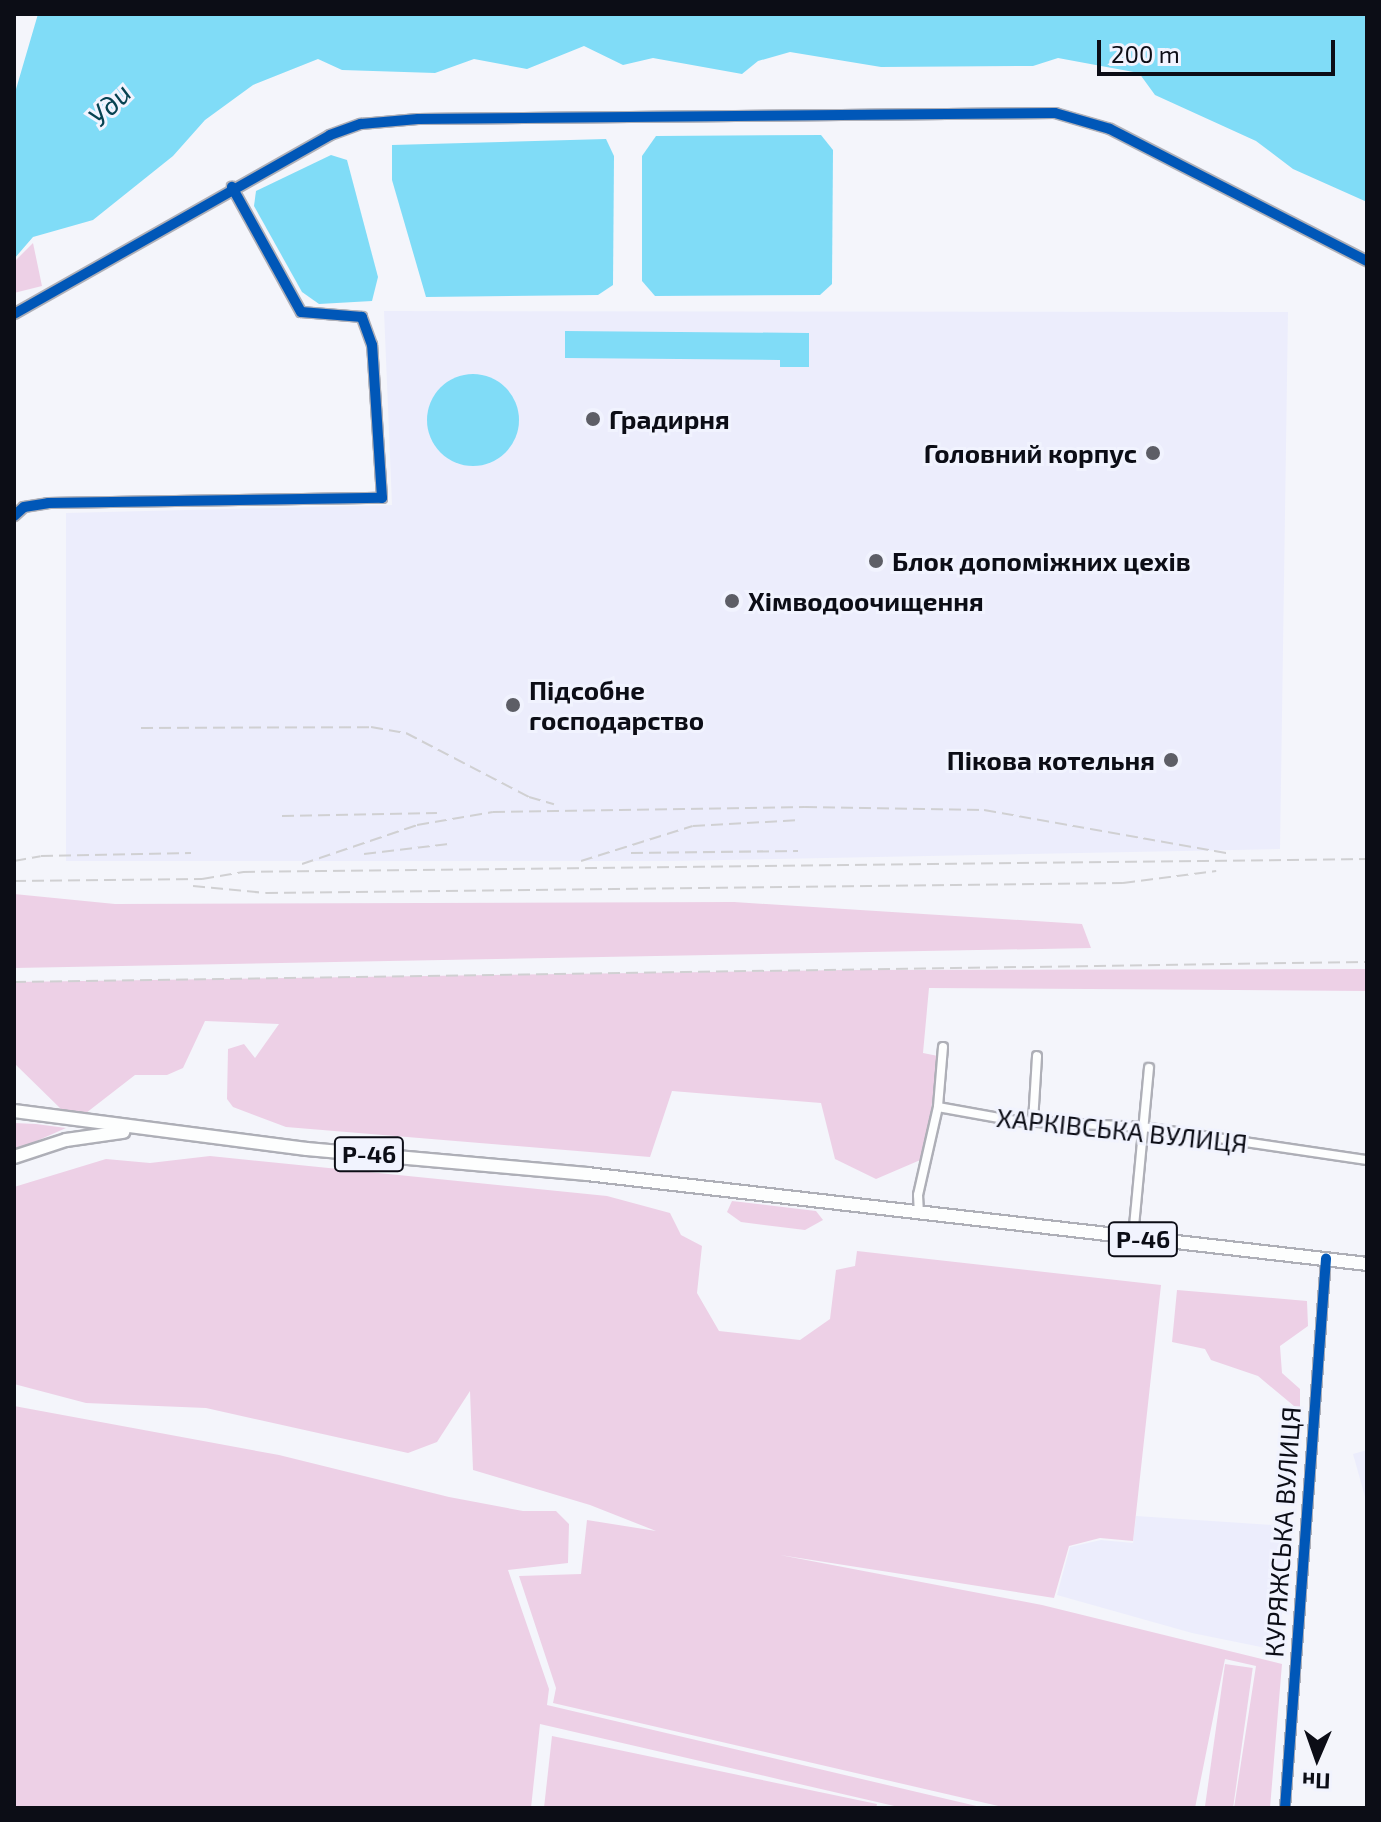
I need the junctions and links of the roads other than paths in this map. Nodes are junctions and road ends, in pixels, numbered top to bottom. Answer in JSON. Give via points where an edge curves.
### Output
{"nodes":[{"id":1,"x":232,"y":187,"type":"junction"},
{"id":2,"x":1367,"y":261,"type":"edge"},
{"id":3,"x":14,"y":314,"type":"edge"},
{"id":4,"x":14,"y":516,"type":"edge"},
{"id":5,"x":943,"y":1047,"type":"dead end"},
{"id":6,"x":1037,"y":1056,"type":"dead end"},
{"id":7,"x":1149,"y":1068,"type":"dead end"},
{"id":8,"x":938,"y":1107,"type":"junction"},
{"id":9,"x":14,"y":1111,"type":"edge"},
{"id":10,"x":1033,"y":1122,"type":"junction"},
{"id":11,"x":1143,"y":1127,"type":"junction"},
{"id":12,"x":151,"y":1131,"type":"junction"},
{"id":13,"x":14,"y":1157,"type":"edge"},
{"id":14,"x":1366,"y":1158,"type":"edge"},
{"id":15,"x":920,"y":1215,"type":"junction"},
{"id":16,"x":1133,"y":1237,"type":"junction"},
{"id":17,"x":1326,"y":1259,"type":"junction"},
{"id":18,"x":1367,"y":1264,"type":"edge"},
{"id":19,"x":1285,"y":1808,"type":"edge"}],
"edges":[{"from":1,"to":2,"type":"street","via":[[330,135],[375,123],[1040,111],[1110,129]]},
{"from":1,"to":3,"type":"street"},
{"from":1,"to":4,"type":"street","via":[[301,312],[362,317],[372,345],[382,498],[48,503],[24,507]]},
{"from":5,"to":8,"type":"street"},
{"from":6,"to":10,"type":"street"},
{"from":7,"to":11,"type":"street"},
{"from":8,"to":10,"type":"street","name":"ХАРКІВСЬКА ВУЛИЦЯ"},
{"from":8,"to":15,"type":"street","via":[[918,1195]]},
{"from":9,"to":12,"type":"main road","number":"Р-46"},
{"from":10,"to":11,"type":"street","name":"ХАРКІВСЬКА ВУЛИЦЯ"},
{"from":11,"to":14,"type":"street","name":"ХАРКІВСЬКА ВУЛИЦЯ"},
{"from":11,"to":16,"type":"street"},
{"from":12,"to":13,"type":"main road","number":"Р-46","via":[[78,1137]]},
{"from":12,"to":15,"type":"main road","number":"Р-46","via":[[571,1172]]},
{"from":15,"to":16,"type":"main road","number":"Р-46"},
{"from":16,"to":17,"type":"main road","number":"Р-46"},
{"from":17,"to":18,"type":"main road","number":"Р-46"},
{"from":17,"to":19,"type":"street","name":"КУРЯЖСЬКА ВУЛИЦЯ"}]}
